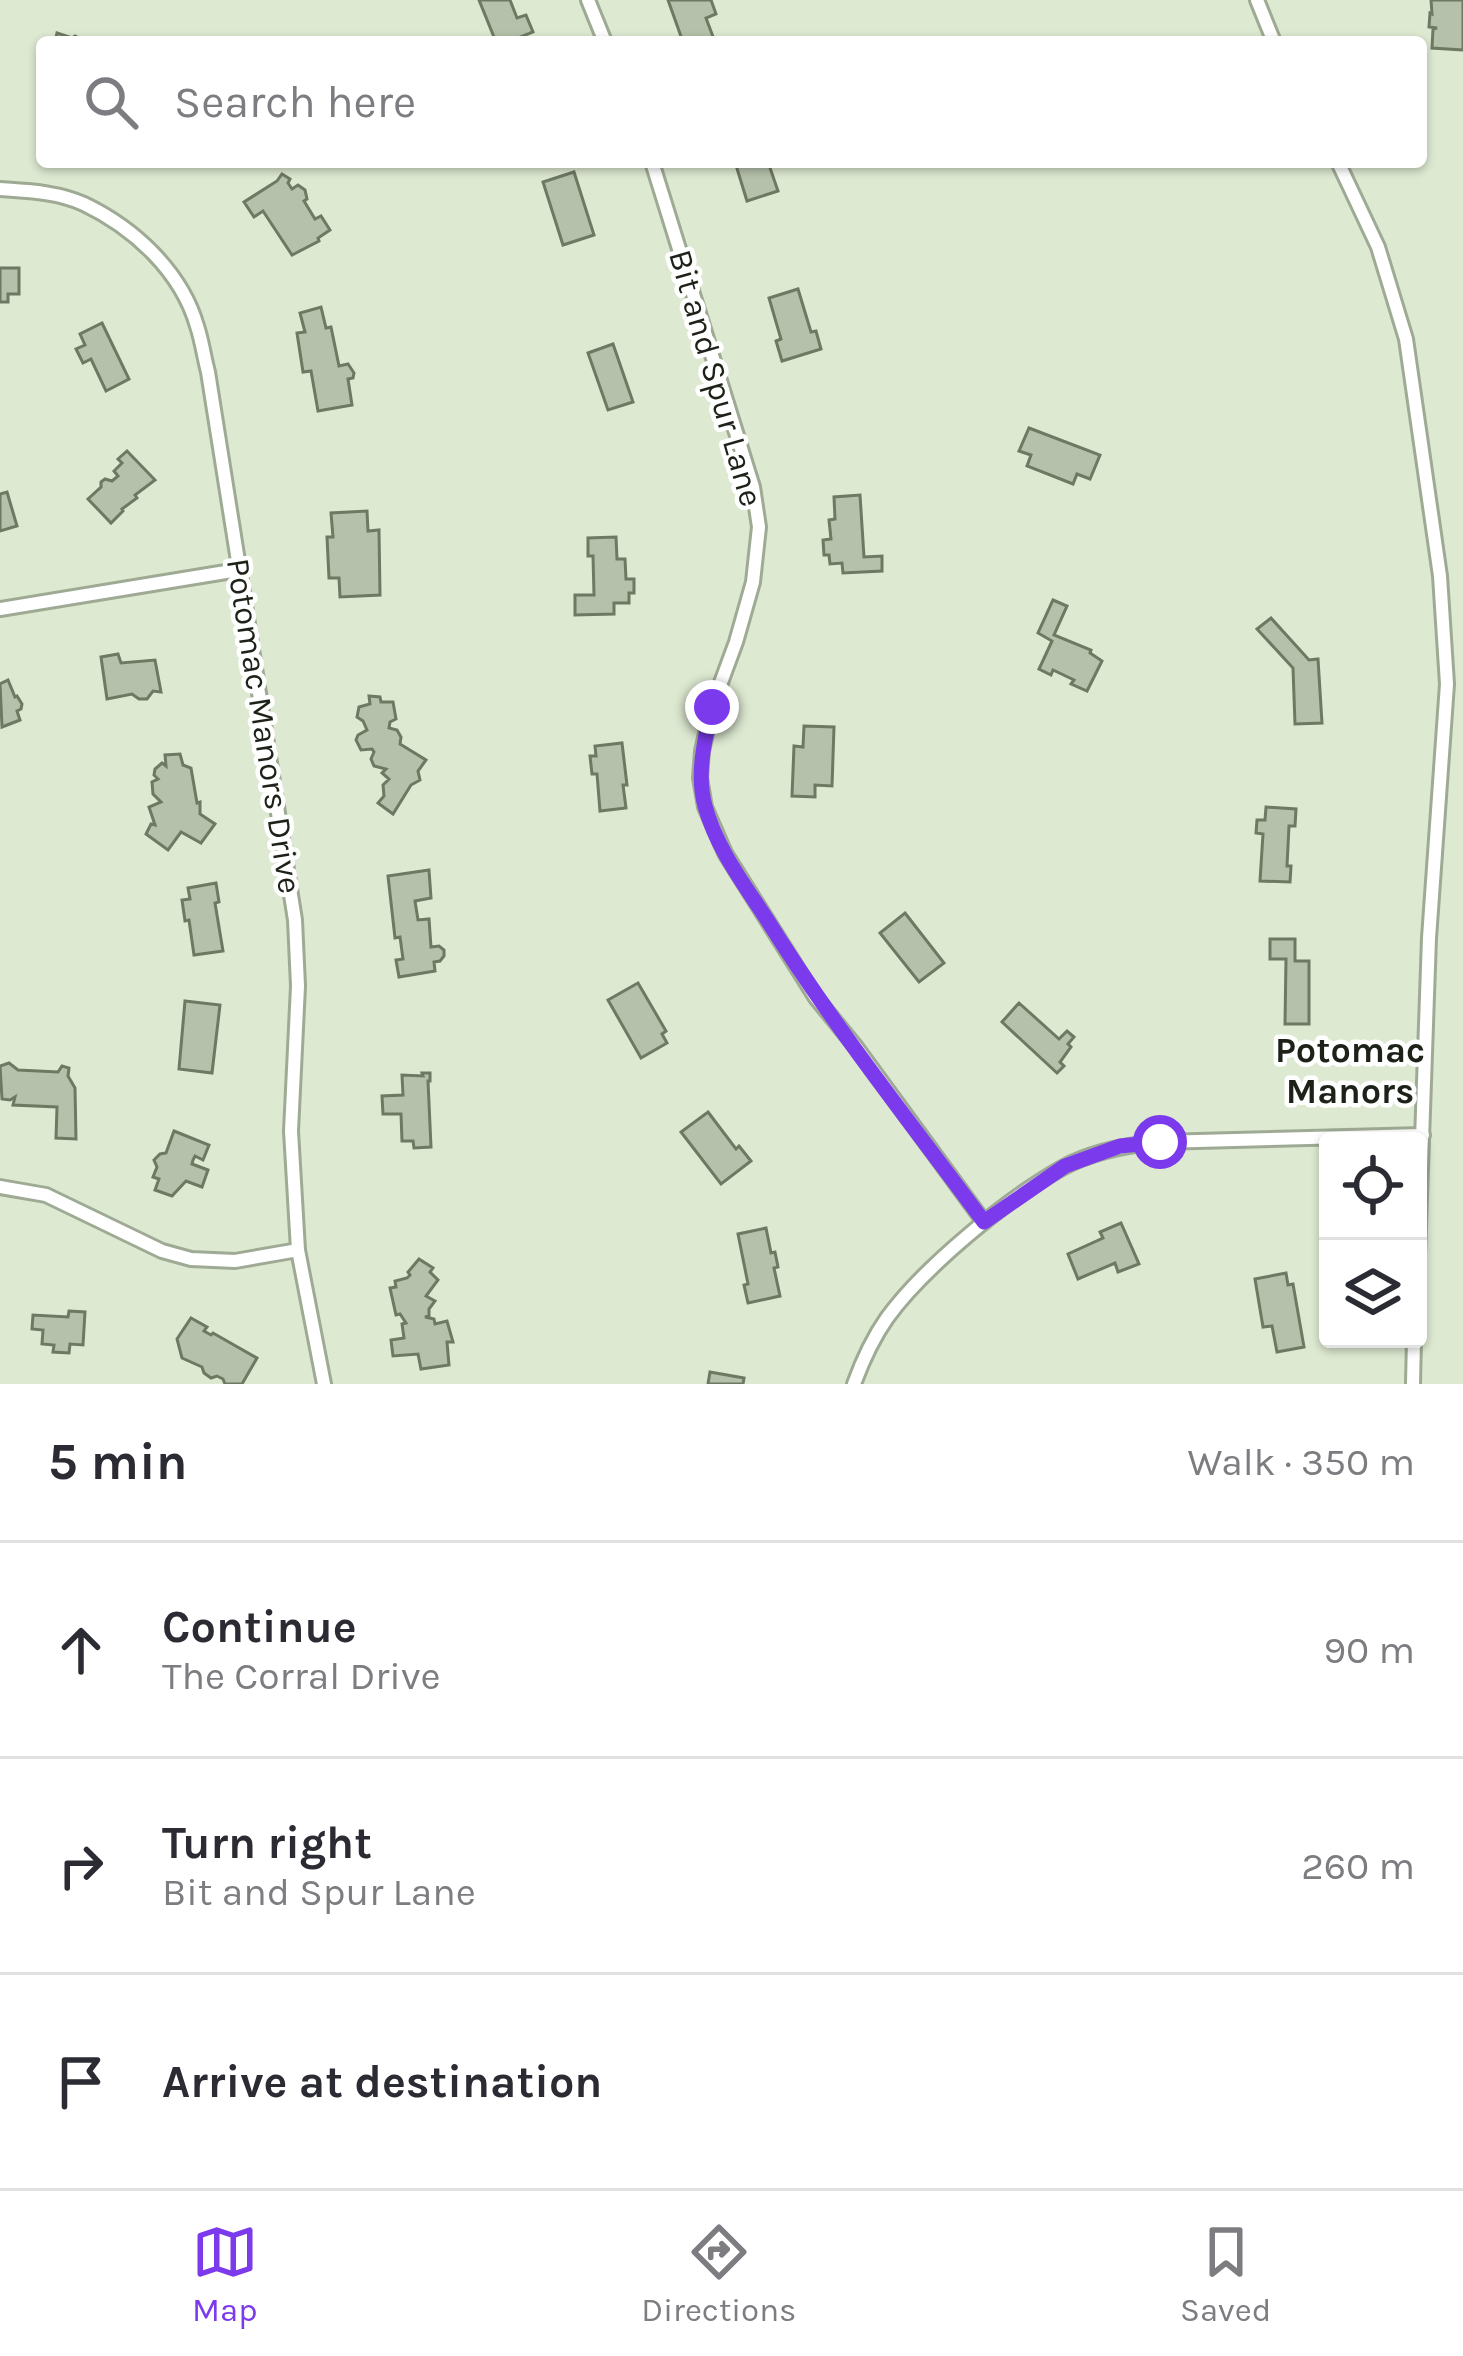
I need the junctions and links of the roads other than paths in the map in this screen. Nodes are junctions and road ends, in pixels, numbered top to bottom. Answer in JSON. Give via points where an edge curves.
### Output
{"nodes":[{"id":1,"x":588,"y":0,"type":"edge"},
{"id":2,"x":1257,"y":0,"type":"edge"},
{"id":3,"x":603,"y":36,"type":"edge"},
{"id":4,"x":1272,"y":36,"type":"edge"},
{"id":5,"x":654,"y":168,"type":"edge"},
{"id":6,"x":1341,"y":168,"type":"edge"},
{"id":7,"x":0,"y":189,"type":"edge"},
{"id":8,"x":238,"y":570,"type":"junction"},
{"id":9,"x":0,"y":610,"type":"edge"},
{"id":10,"x":1423,"y":1132,"type":"edge"},
{"id":11,"x":1319,"y":1138,"type":"edge"},
{"id":12,"x":0,"y":1186,"type":"edge"},
{"id":13,"x":984,"y":1222,"type":"junction"},
{"id":14,"x":298,"y":1250,"type":"junction"},
{"id":15,"x":1414,"y":1348,"type":"edge"},
{"id":16,"x":324,"y":1384,"type":"edge"},
{"id":17,"x":854,"y":1384,"type":"edge"},
{"id":18,"x":1413,"y":1384,"type":"edge"}],
"edges":[{"from":1,"to":3,"type":"street"},
{"from":2,"to":4,"type":"street"},
{"from":5,"to":13,"type":"street","name":"Bit and Spur Lane","via":[[759,527],[753,582],[702,751],[705,807],[725,854],[816,998]]},
{"from":6,"to":10,"type":"street","via":[[1378,247],[1406,339],[1440,576],[1447,684]]},
{"from":7,"to":8,"type":"street","name":"Potomac Manors Drive","via":[[82,203],[139,238],[178,284],[208,372]]},
{"from":8,"to":9,"type":"street"},
{"from":8,"to":14,"type":"street","name":"Potomac Manors Drive","via":[[295,920]]},
{"from":11,"to":13,"type":"street","via":[[1120,1146],[1065,1166]]},
{"from":12,"to":14,"type":"street","via":[[46,1196],[191,1259]]},
{"from":13,"to":17,"type":"street","via":[[887,1319]]},
{"from":14,"to":16,"type":"street","name":"Potomac Manors Drive"},
{"from":15,"to":18,"type":"street"}]}
